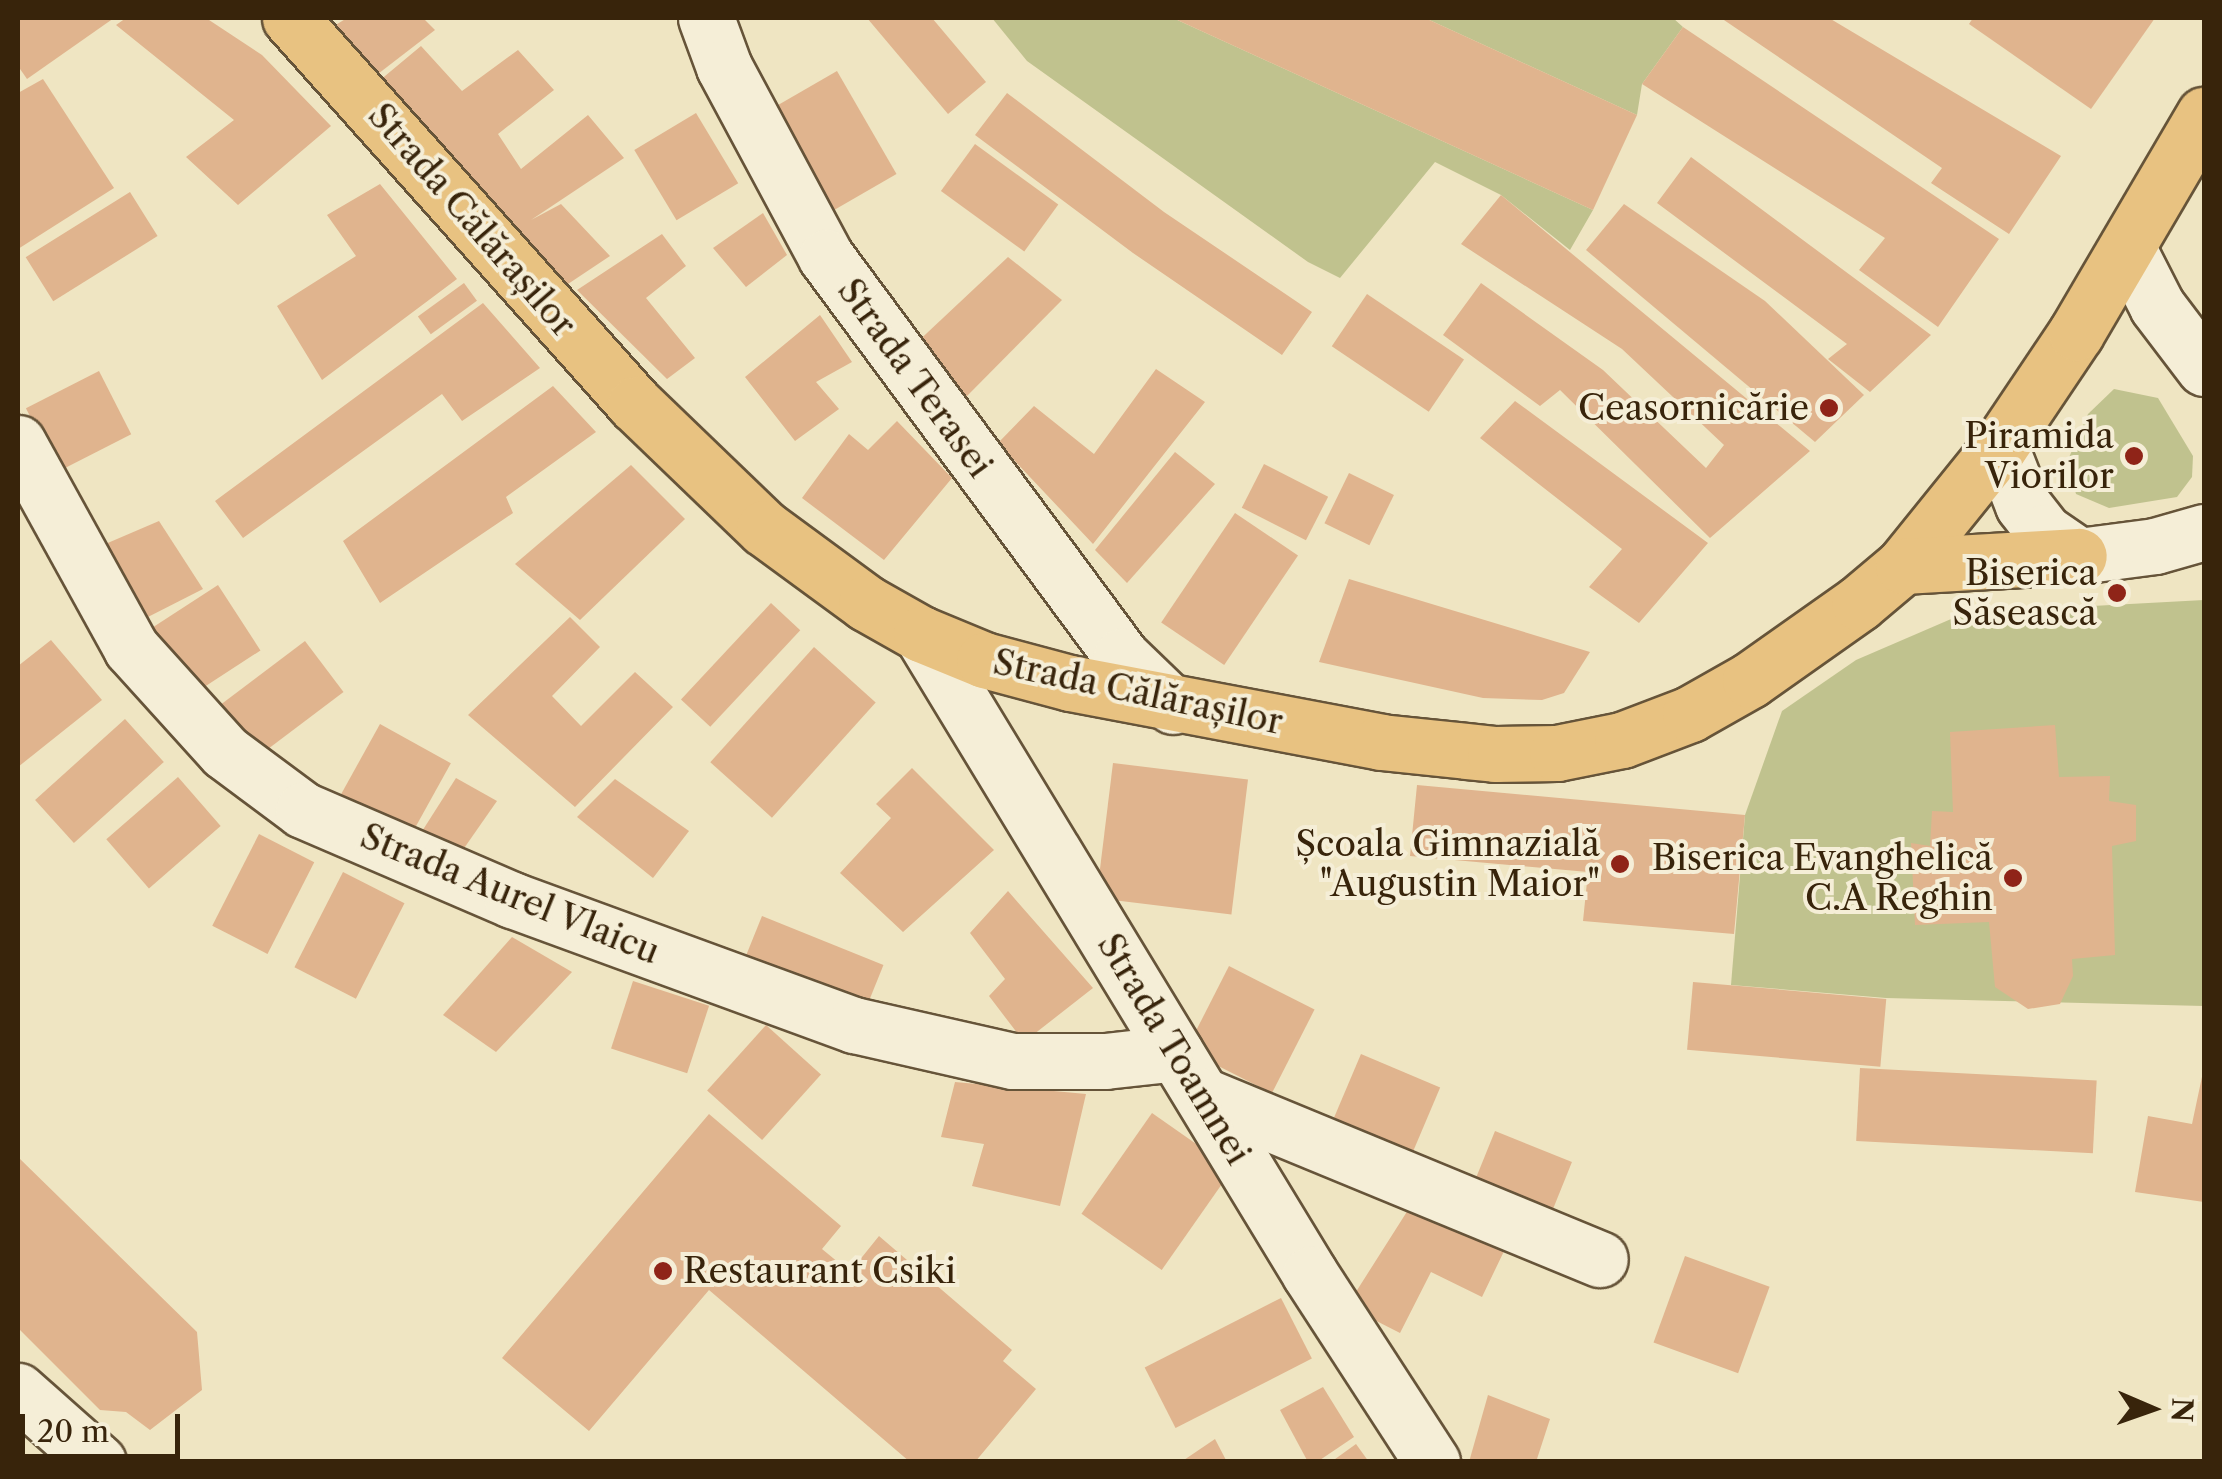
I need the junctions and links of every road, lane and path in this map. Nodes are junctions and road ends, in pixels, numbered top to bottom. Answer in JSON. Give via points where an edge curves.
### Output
{"nodes":[{"id":1,"x":290,"y":18,"type":"edge"},
{"id":2,"x":706,"y":18,"type":"edge"},
{"id":3,"x":2204,"y":115,"type":"edge"},
{"id":4,"x":2126,"y":246,"type":"junction"},
{"id":5,"x":2204,"y":368,"type":"edge"},
{"id":6,"x":18,"y":444,"type":"edge"},
{"id":7,"x":2000,"y":446,"type":"junction"},
{"id":8,"x":2204,"y":532,"type":"edge"},
{"id":9,"x":2079,"y":556,"type":"junction"},
{"id":10,"x":1902,"y":566,"type":"junction"},
{"id":11,"x":921,"y":634,"type":"junction"},
{"id":12,"x":1173,"y":706,"type":"junction"},
{"id":13,"x":1190,"y":1075,"type":"junction"},
{"id":14,"x":1600,"y":1259,"type":"dead end"},
{"id":15,"x":18,"y":1391,"type":"edge"},
{"id":16,"x":98,"y":1462,"type":"edge"},
{"id":17,"x":1432,"y":1462,"type":"edge"}],
"edges":[{"from":1,"to":11,"type":"main road","name":"Strada Călărașilor","via":[[635,404],[764,528],[866,603]]},
{"from":2,"to":12,"type":"street","name":"Strada Terasei","via":[[724,67],[826,257],[1122,656]]},
{"from":3,"to":4,"type":"main road","name":"Strada Călărașilor"},
{"from":4,"to":5,"type":"street","via":[[2164,318]]},
{"from":4,"to":7,"type":"main road","name":"Strada Călărașilor"},
{"from":6,"to":13,"type":"street","name":"Strada Aurel Vlaicu","via":[[131,648],[225,752],[303,810],[512,900],[854,1026],[1012,1061],[1104,1061]]},
{"from":7,"to":9,"type":"street","via":[[2023,505],[2044,532]]},
{"from":7,"to":10,"type":"main road","name":"Strada Călărașilor"},
{"from":8,"to":9,"type":"street"},
{"from":9,"to":10,"type":"main road"},
{"from":10,"to":12,"type":"main road","name":"Strada Călărașilor","via":[[1750,680],[1690,714],[1622,740],[1496,754],[1381,742]]},
{"from":11,"to":12,"type":"main road","name":"Strada Călărașilor","via":[[984,660]]},
{"from":11,"to":13,"type":"street","name":"Strada Toamnei"},
{"from":13,"to":14,"type":"street"},
{"from":13,"to":17,"type":"street","name":"Strada Toamnei"},
{"from":15,"to":16,"type":"street"}]}
